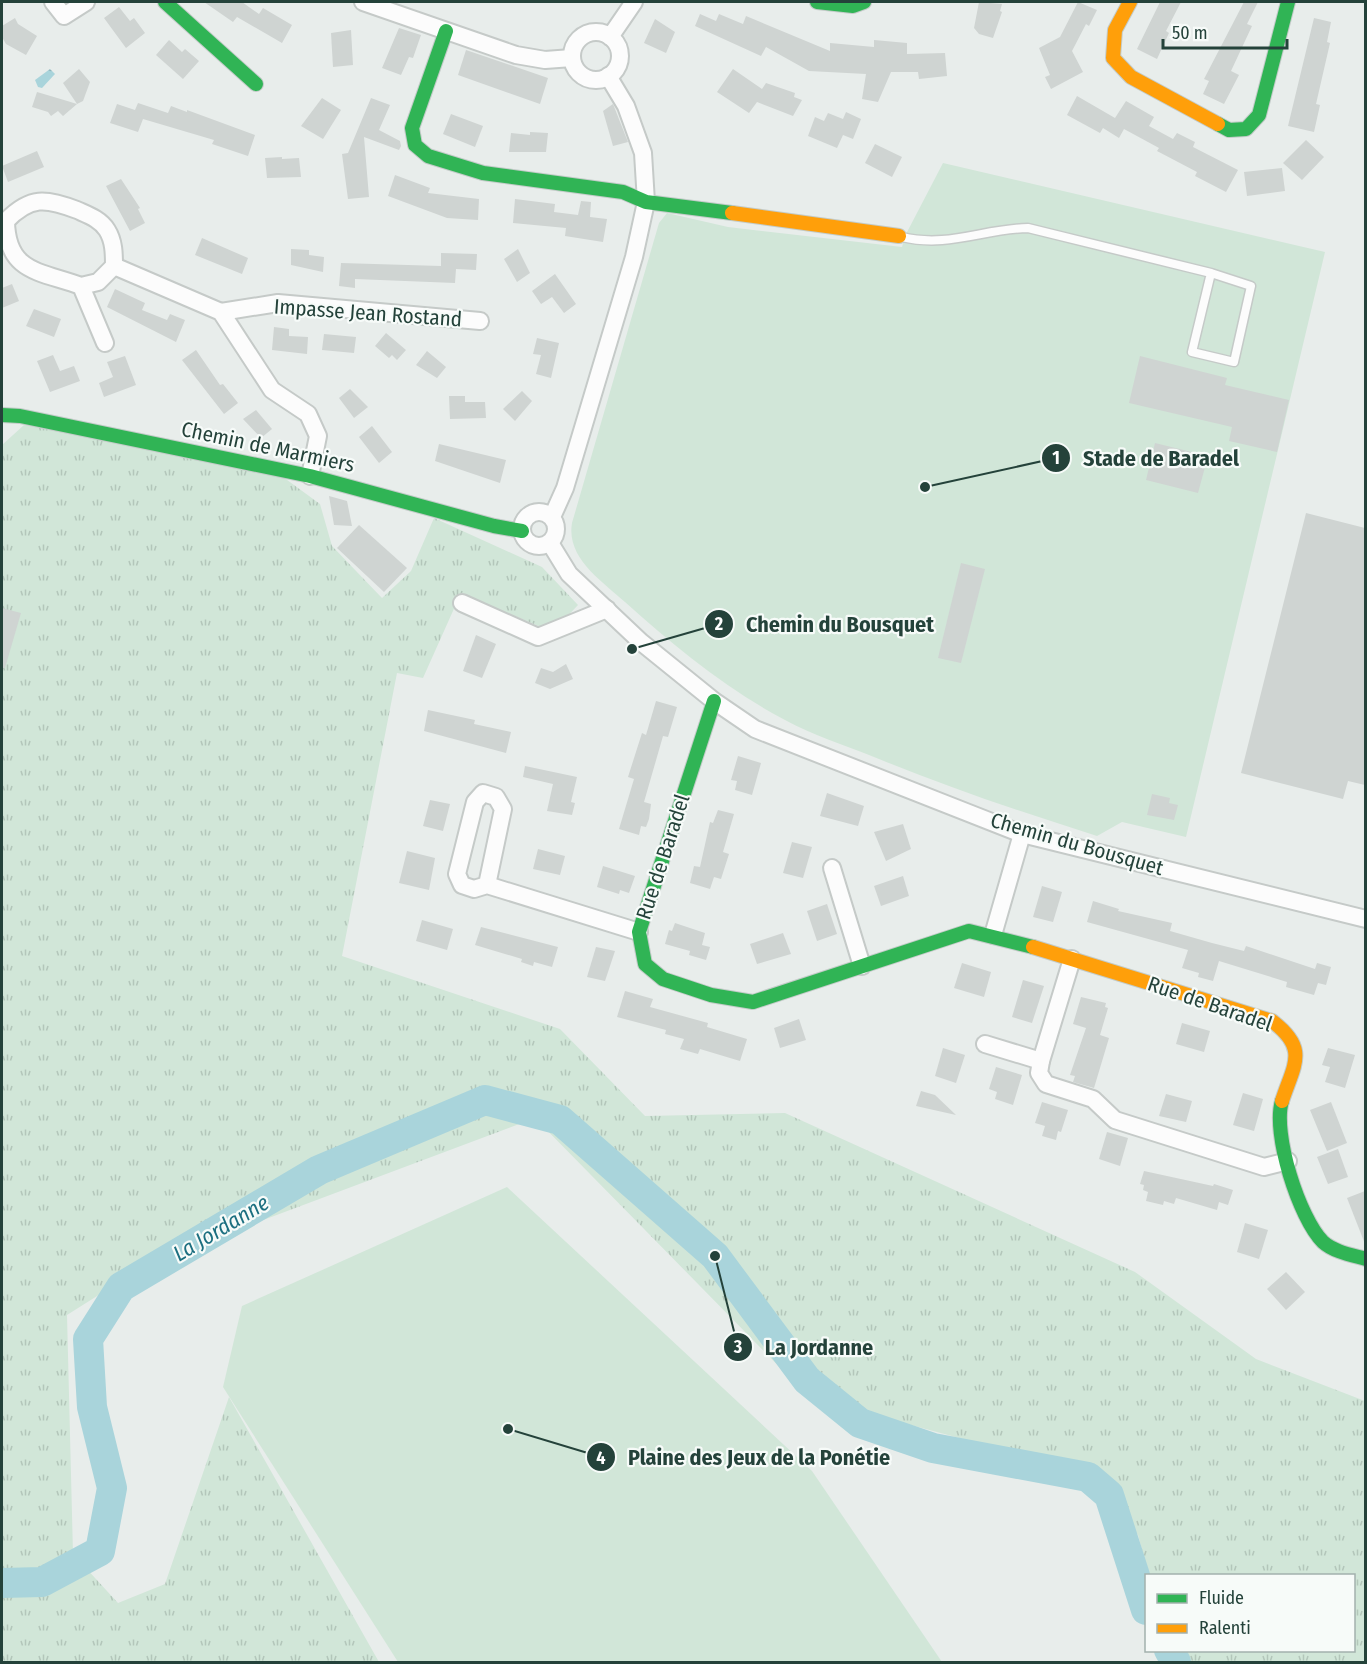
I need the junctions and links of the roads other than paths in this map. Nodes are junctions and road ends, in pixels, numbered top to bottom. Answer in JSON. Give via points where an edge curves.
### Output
{"nodes":[{"id":1,"x":53,"y":2,"type":"edge"},
{"id":2,"x":86,"y":2,"type":"edge"},
{"id":3,"x":165,"y":2,"type":"edge"},
{"id":4,"x":363,"y":2,"type":"edge"},
{"id":5,"x":634,"y":2,"type":"edge"},
{"id":6,"x":817,"y":2,"type":"edge"},
{"id":7,"x":864,"y":2,"type":"edge"},
{"id":8,"x":1130,"y":2,"type":"edge"},
{"id":9,"x":1288,"y":2,"type":"edge"},
{"id":10,"x":446,"y":31,"type":"junction"},
{"id":11,"x":610,"y":37,"type":"junction"},
{"id":12,"x":572,"y":58,"type":"junction"},
{"id":13,"x":608,"y":76,"type":"junction"},
{"id":14,"x":256,"y":84,"type":"dead end"},
{"id":15,"x":646,"y":202,"type":"junction"},
{"id":16,"x":4,"y":220,"type":"edge"},
{"id":17,"x":899,"y":236,"type":"joint"},
{"id":18,"x":7,"y":258,"type":"edge"},
{"id":19,"x":114,"y":266,"type":"junction"},
{"id":20,"x":1210,"y":273,"type":"junction"},
{"id":21,"x":81,"y":286,"type":"junction"},
{"id":22,"x":221,"y":312,"type":"junction"},
{"id":23,"x":480,"y":321,"type":"dead end"},
{"id":24,"x":105,"y":343,"type":"dead end"},
{"id":25,"x":2,"y":415,"type":"edge"},
{"id":26,"x":310,"y":476,"type":"junction"},
{"id":27,"x":552,"y":517,"type":"junction"},
{"id":28,"x":522,"y":531,"type":"junction"},
{"id":29,"x":550,"y":543,"type":"junction"},
{"id":30,"x":462,"y":603,"type":"dead end"},
{"id":31,"x":607,"y":609,"type":"junction"},
{"id":32,"x":714,"y":701,"type":"junction"},
{"id":33,"x":1022,"y":834,"type":"junction"},
{"id":34,"x":832,"y":868,"type":"dead end"},
{"id":35,"x":487,"y":885,"type":"junction"},
{"id":36,"x":1365,"y":919,"type":"edge"},
{"id":37,"x":639,"y":932,"type":"junction"},
{"id":38,"x":993,"y":935,"type":"junction"},
{"id":39,"x":1072,"y":959,"type":"junction"},
{"id":40,"x":862,"y":966,"type":"junction"},
{"id":41,"x":985,"y":1044,"type":"dead end"},
{"id":42,"x":1041,"y":1060,"type":"junction"},
{"id":43,"x":1288,"y":1161,"type":"junction"},
{"id":44,"x":1365,"y":1259,"type":"edge"}],
"edges":[{"from":1,"to":2,"type":"street","via":[[64,16]]},
{"from":3,"to":14,"type":"street"},
{"from":4,"to":10,"type":"street"},
{"from":5,"to":11,"type":"street"},
{"from":6,"to":7,"type":"street","via":[[853,6]]},
{"from":8,"to":9,"type":"street","via":[[1115,30],[1113,58],[1131,77],[1229,130],[1246,129],[1259,115]]},
{"from":10,"to":12,"type":"street","via":[[516,55],[545,60]]},
{"from":10,"to":15,"type":"street","via":[[412,128],[416,145],[428,156],[483,173],[623,192]]},
{"from":11,"to":12,"type":"street","via":[[598,32],[584,35],[575,45]]},
{"from":11,"to":13,"type":"street","via":[[616,42],[620,57]]},
{"from":12,"to":13,"type":"street","via":[[585,77]]},
{"from":13,"to":15,"type":"street","via":[[626,106],[643,153]]},
{"from":15,"to":17,"type":"street"},
{"from":15,"to":27,"type":"street","via":[[628,278],[565,488]]},
{"from":16,"to":18,"type":"street"},
{"from":16,"to":19,"type":"street","via":[[31,203],[49,200],[94,217],[107,230],[114,249]]},
{"from":17,"to":20,"type":"lane","via":[[950,241],[1003,229],[1028,228]]},
{"from":18,"to":21,"type":"street"},
{"from":19,"to":21,"type":"street","via":[[98,282]]},
{"from":19,"to":22,"type":"street"},
{"from":20,"to":20,"type":"lane","via":[[1251,286],[1234,362],[1192,352]]},
{"from":21,"to":24,"type":"street"},
{"from":22,"to":23,"type":"street","name":"Impasse Jean Rostand","via":[[278,303]]},
{"from":22,"to":26,"type":"street","via":[[272,390],[308,414],[318,436]]},
{"from":25,"to":26,"type":"street","name":"Chemin de Marmiers"},
{"from":26,"to":28,"type":"street","name":"Chemin de Marmiers"},
{"from":27,"to":28,"type":"street","via":[[542,512],[530,514]]},
{"from":27,"to":29,"type":"street","via":[[556,531]]},
{"from":28,"to":29,"type":"street","via":[[532,545]]},
{"from":29,"to":31,"type":"street","name":"Chemin du Bousquet","via":[[569,574]]},
{"from":30,"to":31,"type":"street","via":[[538,637]]},
{"from":31,"to":32,"type":"street","name":"Chemin du Bousquet"},
{"from":32,"to":33,"type":"street","name":"Chemin du Bousquet","via":[[755,729]]},
{"from":32,"to":37,"type":"street","name":"Rue de Baradel"},
{"from":33,"to":36,"type":"street","name":"Chemin du Bousquet"},
{"from":33,"to":38,"type":"street"},
{"from":34,"to":40,"type":"street"},
{"from":35,"to":35,"type":"street","via":[[503,809],[496,797],[483,793],[475,802],[457,874],[462,885],[474,889]]},
{"from":35,"to":37,"type":"street"},
{"from":37,"to":40,"type":"street","name":"Rue de Baradel","via":[[645,965],[660,979],[733,1001],[753,1002]]},
{"from":38,"to":39,"type":"street","name":"Rue de Baradel"},
{"from":38,"to":40,"type":"street","name":"Rue de Baradel","via":[[969,931]]},
{"from":39,"to":42,"type":"street"},
{"from":39,"to":43,"type":"street","name":"Rue de Baradel","via":[[1272,1021],[1292,1038],[1296,1057],[1279,1113],[1279,1134]]},
{"from":41,"to":42,"type":"street"},
{"from":42,"to":43,"type":"street","via":[[1039,1073],[1046,1084],[1093,1099],[1115,1120],[1263,1167]]},
{"from":43,"to":44,"type":"street","name":"Rue de Baradel","via":[[1310,1225],[1323,1242]]}]}
